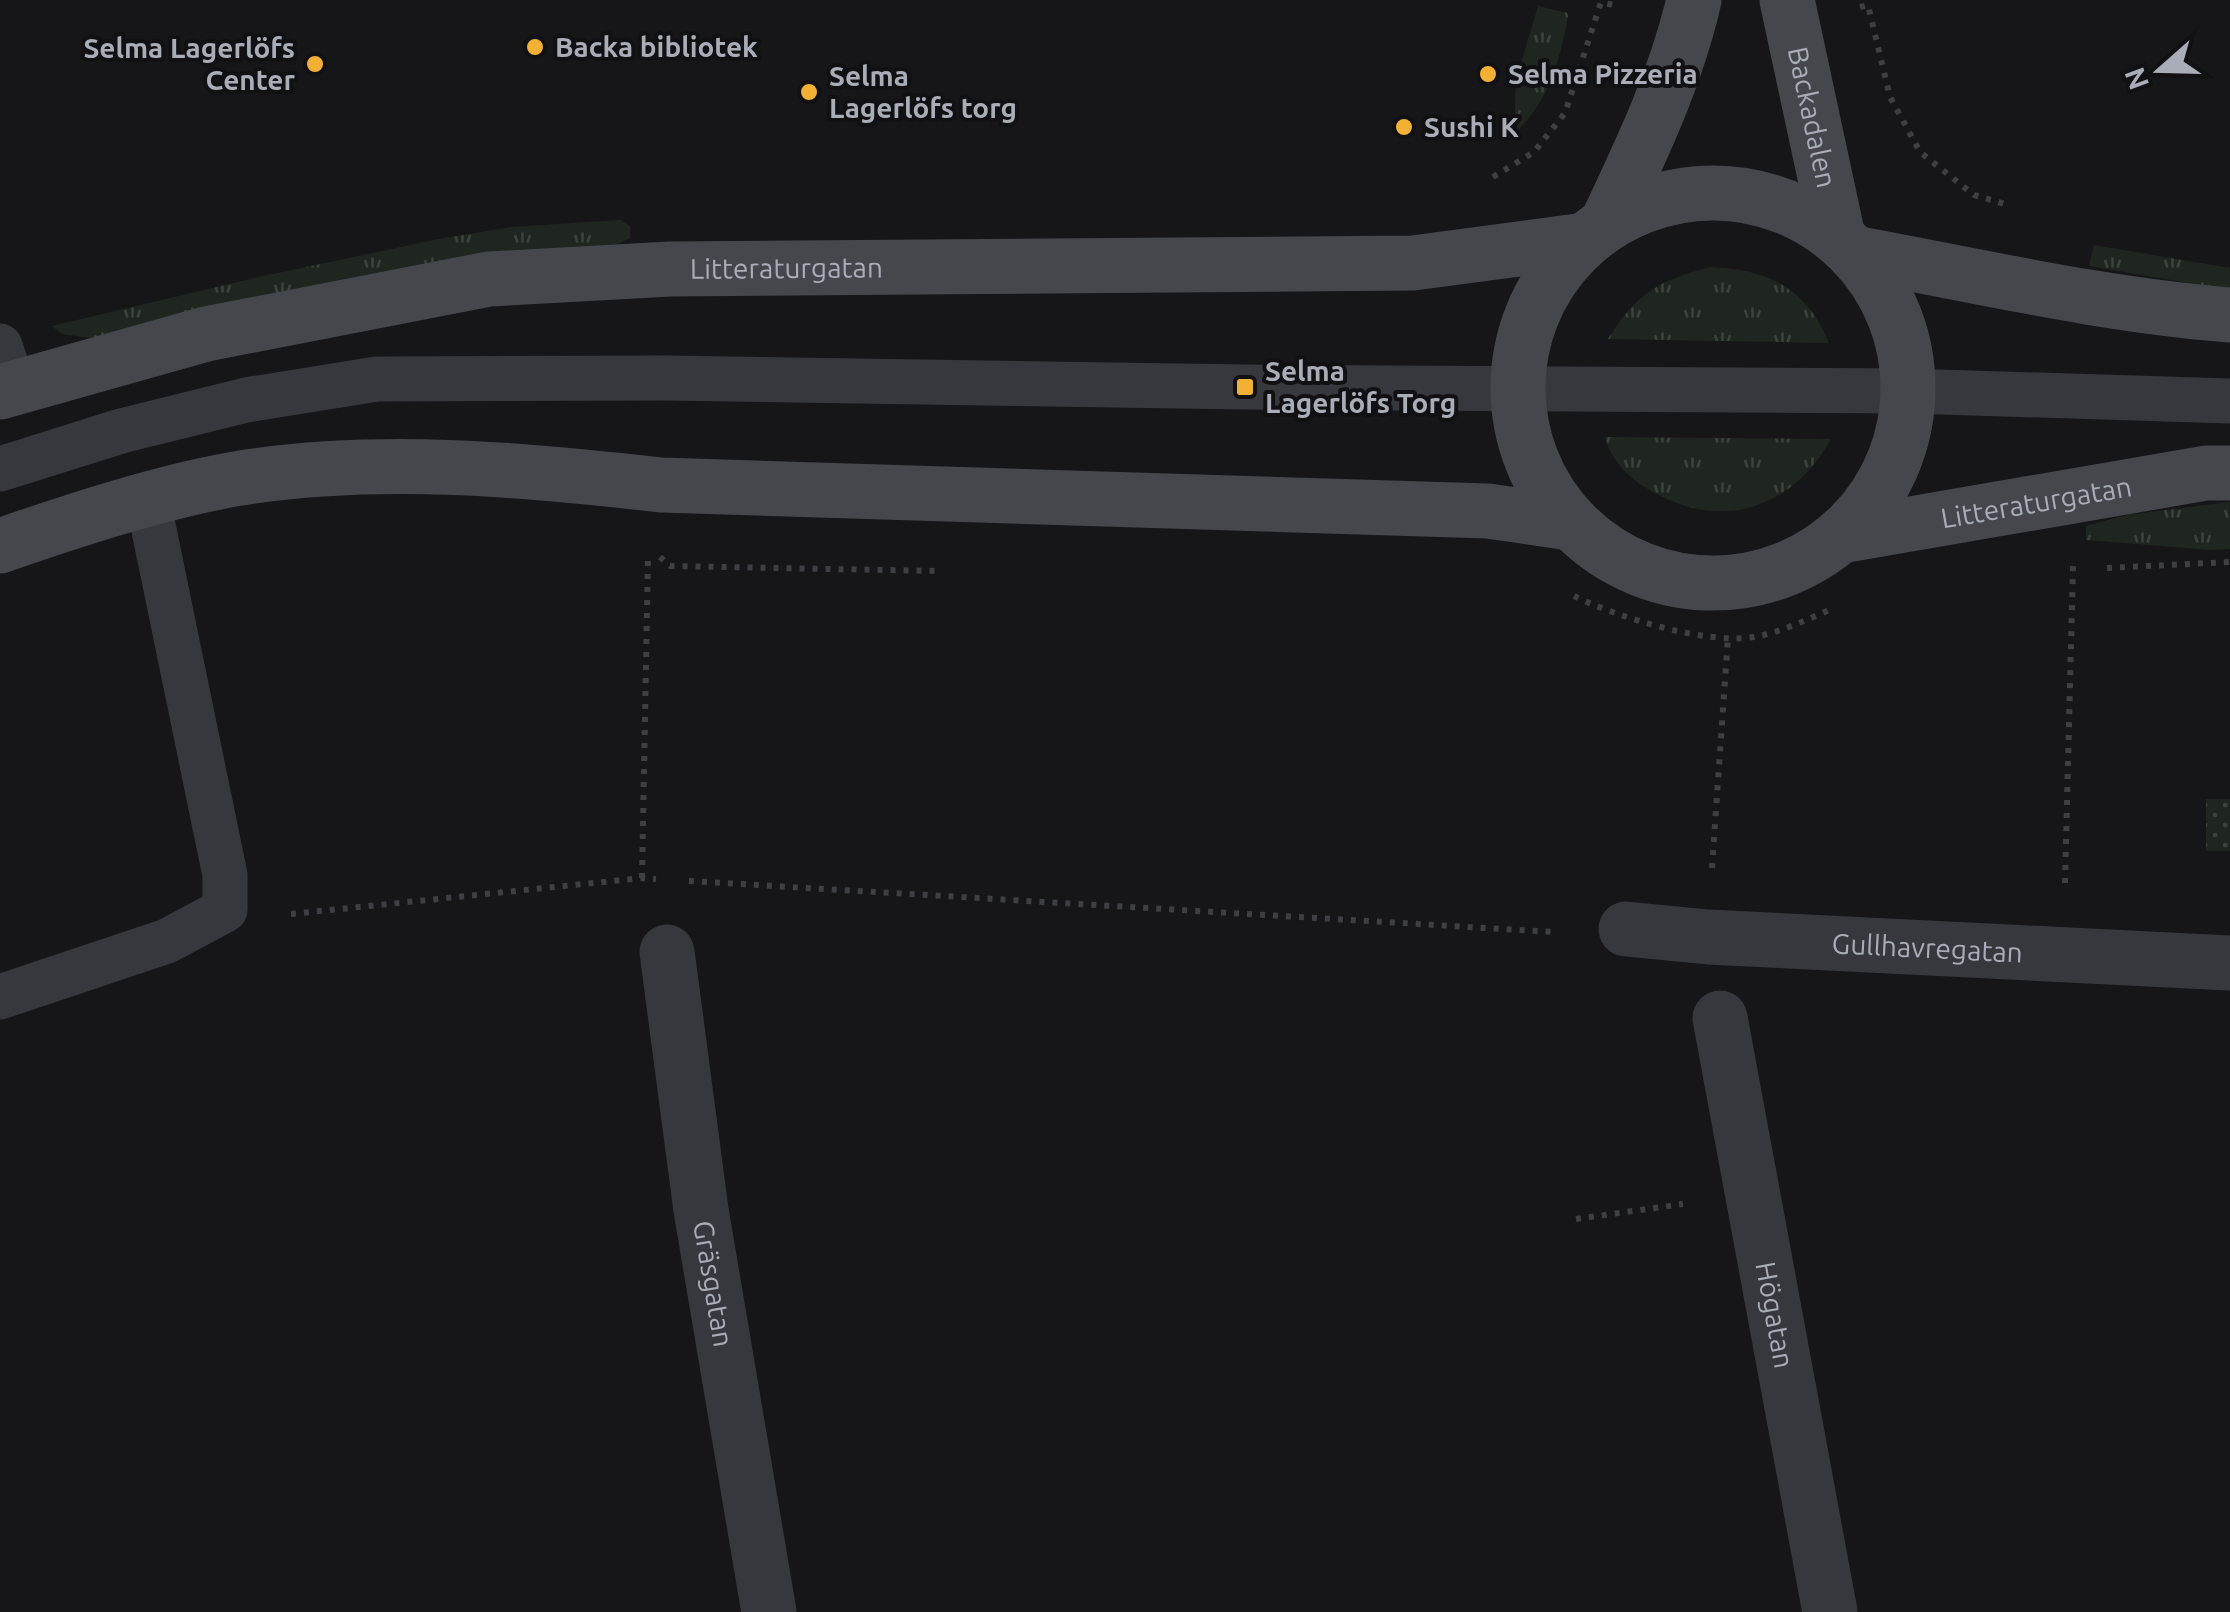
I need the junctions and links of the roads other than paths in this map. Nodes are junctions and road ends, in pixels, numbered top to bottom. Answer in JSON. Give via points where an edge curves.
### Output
{"nodes":[{"id":1,"x":1694,"y":0,"type":"edge"},
{"id":2,"x":1787,"y":0,"type":"edge"},
{"id":3,"x":1596,"y":232,"type":"junction"},
{"id":4,"x":1846,"y":245,"type":"junction"},
{"id":5,"x":2230,"y":315,"type":"edge"},
{"id":6,"x":5,"y":376,"type":"edge"},
{"id":7,"x":1517,"y":389,"type":"junction"},
{"id":8,"x":1909,"y":391,"type":"junction"},
{"id":9,"x":2230,"y":401,"type":"edge"},
{"id":10,"x":0,"y":469,"type":"edge"},
{"id":11,"x":2230,"y":473,"type":"edge"},
{"id":12,"x":148,"y":502,"type":"junction"},
{"id":13,"x":1570,"y":522,"type":"junction"},
{"id":14,"x":1841,"y":536,"type":"junction"},
{"id":15,"x":0,"y":546,"type":"edge"},
{"id":16,"x":1626,"y":929,"type":"road end"},
{"id":17,"x":668,"y":952,"type":"dead end"},
{"id":18,"x":2230,"y":963,"type":"edge"},
{"id":19,"x":0,"y":998,"type":"edge"},
{"id":20,"x":1720,"y":1018,"type":"dead end"},
{"id":21,"x":769,"y":1612,"type":"edge"},
{"id":22,"x":1830,"y":1612,"type":"edge"}],
"edges":[{"from":1,"to":3,"type":"street","via":[[1647,140]]},
{"from":2,"to":4,"type":"street","name":"Backadalen"},
{"from":3,"to":4,"type":"street","name":"Litteraturgatan","via":[[1662,198],[1725,192],[1784,206]]},
{"from":3,"to":6,"type":"street","name":"Litteraturgatan","via":[[1412,263],[670,269],[488,278]]},
{"from":3,"to":7,"type":"street","name":"Litteraturgatan","via":[[1542,292],[1528,322]]},
{"from":4,"to":5,"type":"street","name":"Litteraturgatan","via":[[2042,290]]},
{"from":4,"to":8,"type":"street","name":"Litteraturgatan","via":[[1878,282],[1895,316]]},
{"from":7,"to":8,"type":"lane"},
{"from":7,"to":10,"type":"lane","via":[[377,379],[228,405]]},
{"from":7,"to":13,"type":"street","name":"Litteraturgatan","via":[[1526,446]]},
{"from":8,"to":9,"type":"lane"},
{"from":8,"to":14,"type":"street","name":"Litteraturgatan","via":[[1906,424],[1883,486]]},
{"from":11,"to":14,"type":"street","name":"Litteraturgatan"},
{"from":12,"to":13,"type":"street","via":[[234,480],[352,468],[549,472],[680,486],[1433,508]]},
{"from":12,"to":15,"type":"street"},
{"from":12,"to":19,"type":"lane","via":[[225,875],[225,910],[167,940]]},
{"from":13,"to":14,"type":"street","name":"Litteraturgatan","via":[[1624,562],[1688,582],[1736,582],[1784,570]]},
{"from":16,"to":18,"type":"street","name":"Gullhavregatan"},
{"from":17,"to":21,"type":"street","name":"Gräsgatan","via":[[701,1210]]},
{"from":20,"to":22,"type":"street","name":"Högatan"}]}
